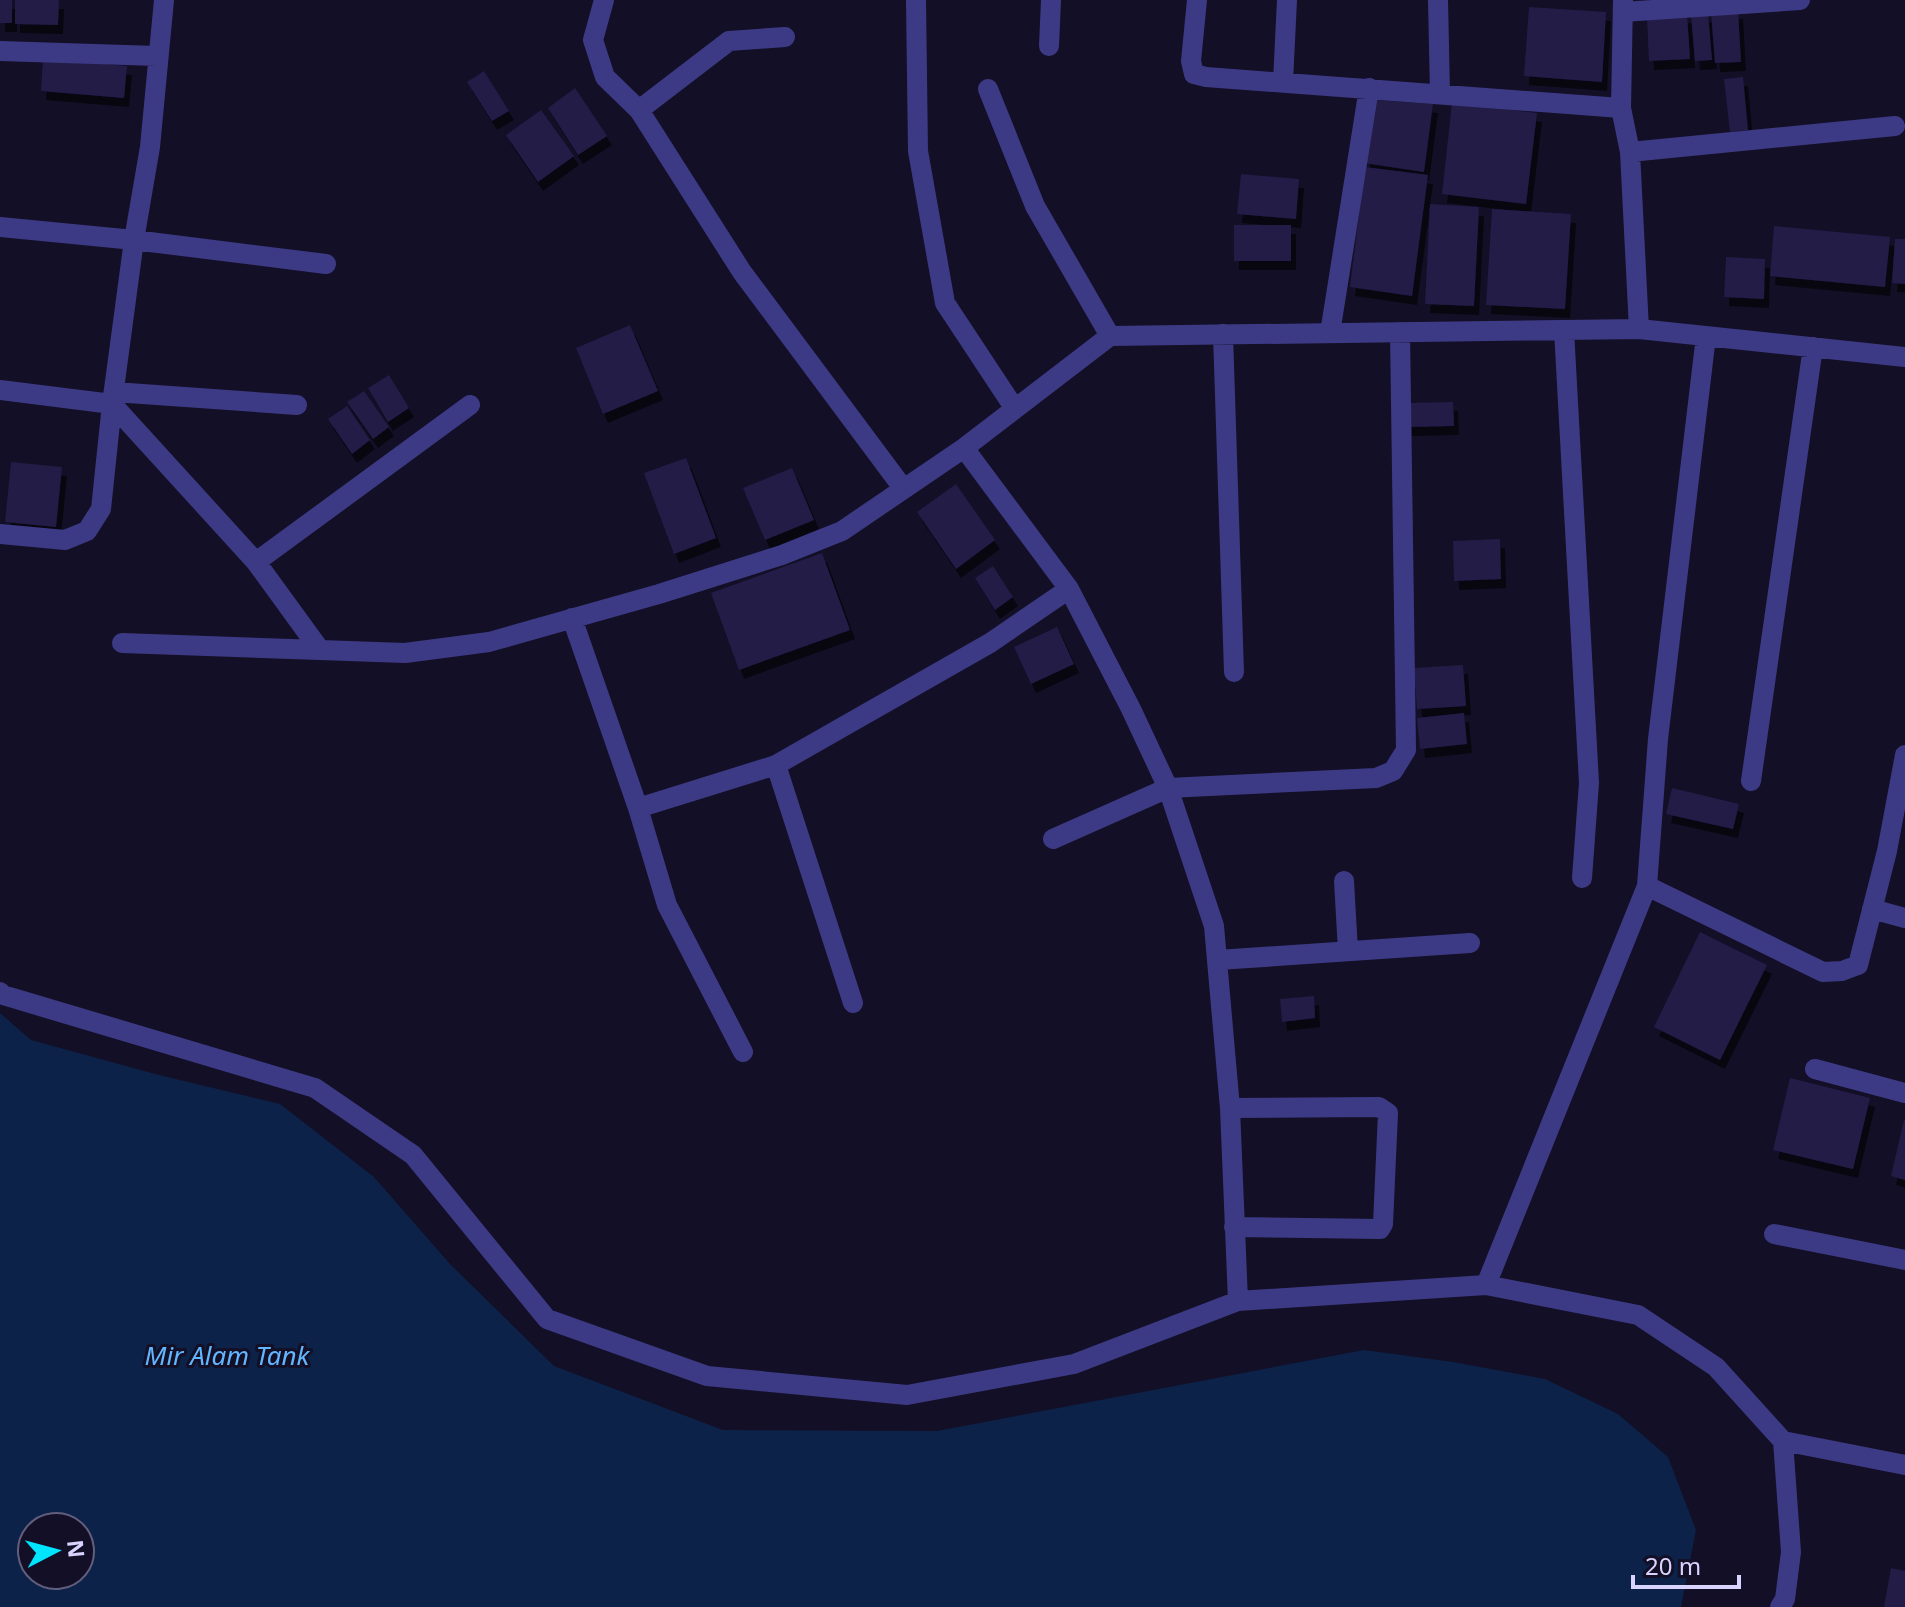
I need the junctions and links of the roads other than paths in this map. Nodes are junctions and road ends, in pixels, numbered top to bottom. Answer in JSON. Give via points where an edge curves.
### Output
{"nodes":[{"id":1,"x":164,"y":0,"type":"edge"},
{"id":2,"x":604,"y":0,"type":"edge"},
{"id":3,"x":916,"y":0,"type":"edge"},
{"id":4,"x":1051,"y":0,"type":"edge"},
{"id":5,"x":1197,"y":0,"type":"edge"},
{"id":6,"x":1287,"y":0,"type":"edge"},
{"id":7,"x":1438,"y":0,"type":"edge"},
{"id":8,"x":1800,"y":0,"type":"edge"},
{"id":9,"x":1623,"y":6,"type":"edge"},
{"id":10,"x":785,"y":37,"type":"dead end"},
{"id":11,"x":1049,"y":46,"type":"dead end"},
{"id":12,"x":0,"y":51,"type":"edge"},
{"id":13,"x":157,"y":56,"type":"junction"},
{"id":14,"x":1283,"y":82,"type":"junction"},
{"id":15,"x":1369,"y":88,"type":"junction"},
{"id":16,"x":988,"y":89,"type":"dead end"},
{"id":17,"x":1440,"y":93,"type":"junction"},
{"id":18,"x":1621,"y":108,"type":"junction"},
{"id":19,"x":639,"y":110,"type":"junction"},
{"id":20,"x":1895,"y":126,"type":"dead end"},
{"id":21,"x":1630,"y":152,"type":"junction"},
{"id":22,"x":0,"y":227,"type":"edge"},
{"id":23,"x":134,"y":240,"type":"junction"},
{"id":24,"x":326,"y":264,"type":"dead end"},
{"id":25,"x":1639,"y":329,"type":"junction"},
{"id":26,"x":1564,"y":330,"type":"junction"},
{"id":27,"x":1400,"y":332,"type":"junction"},
{"id":28,"x":1330,"y":333,"type":"junction"},
{"id":29,"x":1223,"y":334,"type":"junction"},
{"id":30,"x":1110,"y":336,"type":"junction"},
{"id":31,"x":1706,"y":336,"type":"junction"},
{"id":32,"x":1813,"y":347,"type":"junction"},
{"id":33,"x":1905,"y":357,"type":"edge"},
{"id":34,"x":0,"y":390,"type":"edge"},
{"id":35,"x":113,"y":398,"type":"junction"},
{"id":36,"x":297,"y":405,"type":"dead end"},
{"id":37,"x":470,"y":405,"type":"dead end"},
{"id":38,"x":1015,"y":409,"type":"junction"},
{"id":39,"x":964,"y":448,"type":"junction"},
{"id":40,"x":903,"y":488,"type":"junction"},
{"id":41,"x":0,"y":534,"type":"edge"},
{"id":42,"x":256,"y":562,"type":"junction"},
{"id":43,"x":1069,"y":589,"type":"junction"},
{"id":44,"x":572,"y":618,"type":"junction"},
{"id":45,"x":122,"y":643,"type":"dead end"},
{"id":46,"x":320,"y":650,"type":"junction"},
{"id":47,"x":1234,"y":672,"type":"dead end"},
{"id":48,"x":1905,"y":755,"type":"edge"},
{"id":49,"x":776,"y":765,"type":"junction"},
{"id":50,"x":1751,"y":781,"type":"dead end"},
{"id":51,"x":1168,"y":788,"type":"junction"},
{"id":52,"x":638,"y":808,"type":"junction"},
{"id":53,"x":1053,"y":839,"type":"dead end"},
{"id":54,"x":1582,"y":878,"type":"dead end"},
{"id":55,"x":1344,"y":881,"type":"dead end"},
{"id":56,"x":1647,"y":886,"type":"junction"},
{"id":57,"x":1872,"y":909,"type":"junction"},
{"id":58,"x":1905,"y":918,"type":"edge"},
{"id":59,"x":1470,"y":943,"type":"dead end"},
{"id":60,"x":1348,"y":951,"type":"junction"},
{"id":61,"x":1218,"y":960,"type":"junction"},
{"id":62,"x":0,"y":992,"type":"edge"},
{"id":63,"x":853,"y":1003,"type":"dead end"},
{"id":64,"x":743,"y":1052,"type":"dead end"},
{"id":65,"x":1815,"y":1069,"type":"dead end"},
{"id":66,"x":1905,"y":1093,"type":"edge"},
{"id":67,"x":1230,"y":1108,"type":"junction"},
{"id":68,"x":1234,"y":1227,"type":"junction"},
{"id":69,"x":1774,"y":1234,"type":"dead end"},
{"id":70,"x":1905,"y":1260,"type":"edge"},
{"id":71,"x":1486,"y":1285,"type":"junction"},
{"id":72,"x":1238,"y":1301,"type":"junction"},
{"id":73,"x":1783,"y":1441,"type":"junction"},
{"id":74,"x":1905,"y":1465,"type":"edge"},
{"id":75,"x":1780,"y":1607,"type":"edge"}],
"edges":[{"from":1,"to":13,"type":"street"},
{"from":2,"to":19,"type":"street","via":[[593,40],[605,77]]},
{"from":3,"to":38,"type":"street","via":[[918,151],[945,303]]},
{"from":4,"to":11,"type":"street"},
{"from":5,"to":14,"type":"street","via":[[1194,74]]},
{"from":6,"to":14,"type":"street"},
{"from":7,"to":17,"type":"street"},
{"from":8,"to":9,"type":"street"},
{"from":9,"to":18,"type":"street"},
{"from":10,"to":19,"type":"street","via":[[729,41]]},
{"from":12,"to":13,"type":"street"},
{"from":13,"to":23,"type":"street","via":[[150,147]]},
{"from":14,"to":15,"type":"street"},
{"from":15,"to":17,"type":"street"},
{"from":15,"to":28,"type":"street"},
{"from":16,"to":30,"type":"street","via":[[1035,206]]},
{"from":17,"to":18,"type":"street"},
{"from":18,"to":21,"type":"street"},
{"from":19,"to":40,"type":"street","via":[[742,272]]},
{"from":20,"to":21,"type":"street"},
{"from":21,"to":25,"type":"street"},
{"from":22,"to":23,"type":"street"},
{"from":23,"to":24,"type":"street"},
{"from":23,"to":35,"type":"street"},
{"from":25,"to":26,"type":"street"},
{"from":25,"to":31,"type":"street"},
{"from":26,"to":27,"type":"street"},
{"from":26,"to":54,"type":"street","via":[[1589,783]]},
{"from":27,"to":28,"type":"street"},
{"from":27,"to":51,"type":"street","via":[[1406,750],[1393,771],[1376,778]]},
{"from":28,"to":29,"type":"street"},
{"from":29,"to":30,"type":"street"},
{"from":29,"to":47,"type":"street"},
{"from":30,"to":38,"type":"street"},
{"from":31,"to":32,"type":"street"},
{"from":31,"to":56,"type":"street","via":[[1658,739]]},
{"from":32,"to":33,"type":"street"},
{"from":32,"to":50,"type":"street"},
{"from":34,"to":35,"type":"street"},
{"from":35,"to":36,"type":"street"},
{"from":35,"to":41,"type":"street","via":[[101,509],[87,531],[65,540]]},
{"from":35,"to":42,"type":"street"},
{"from":37,"to":42,"type":"street"},
{"from":38,"to":39,"type":"street"},
{"from":39,"to":40,"type":"street"},
{"from":39,"to":43,"type":"street"},
{"from":40,"to":44,"type":"street","via":[[842,531],[782,555]]},
{"from":42,"to":46,"type":"street"},
{"from":43,"to":49,"type":"street","via":[[990,643]]},
{"from":43,"to":51,"type":"street"},
{"from":44,"to":46,"type":"street","via":[[489,642],[405,653]]},
{"from":44,"to":52,"type":"street"},
{"from":45,"to":46,"type":"street"},
{"from":48,"to":57,"type":"street"},
{"from":49,"to":52,"type":"street"},
{"from":49,"to":63,"type":"street"},
{"from":51,"to":53,"type":"street"},
{"from":51,"to":61,"type":"street","via":[[1214,926]]},
{"from":52,"to":64,"type":"street","via":[[667,905]]},
{"from":55,"to":60,"type":"street"},
{"from":56,"to":57,"type":"street","via":[[1823,972],[1858,965]]},
{"from":56,"to":71,"type":"street"},
{"from":57,"to":58,"type":"street"},
{"from":59,"to":60,"type":"street"},
{"from":60,"to":61,"type":"street"},
{"from":61,"to":67,"type":"street"},
{"from":62,"to":72,"type":"street","via":[[315,1088],[413,1155],[547,1319],[707,1376],[907,1395],[1074,1364]]},
{"from":65,"to":66,"type":"street"},
{"from":67,"to":68,"type":"street"},
{"from":67,"to":68,"type":"street","via":[[1379,1107],[1388,1113],[1380,1229]]},
{"from":68,"to":72,"type":"street"},
{"from":69,"to":70,"type":"street"},
{"from":71,"to":72,"type":"street"},
{"from":71,"to":73,"type":"street","via":[[1638,1315],[1716,1367]]},
{"from":73,"to":74,"type":"street"},
{"from":73,"to":75,"type":"street","via":[[1791,1552]]}]}
